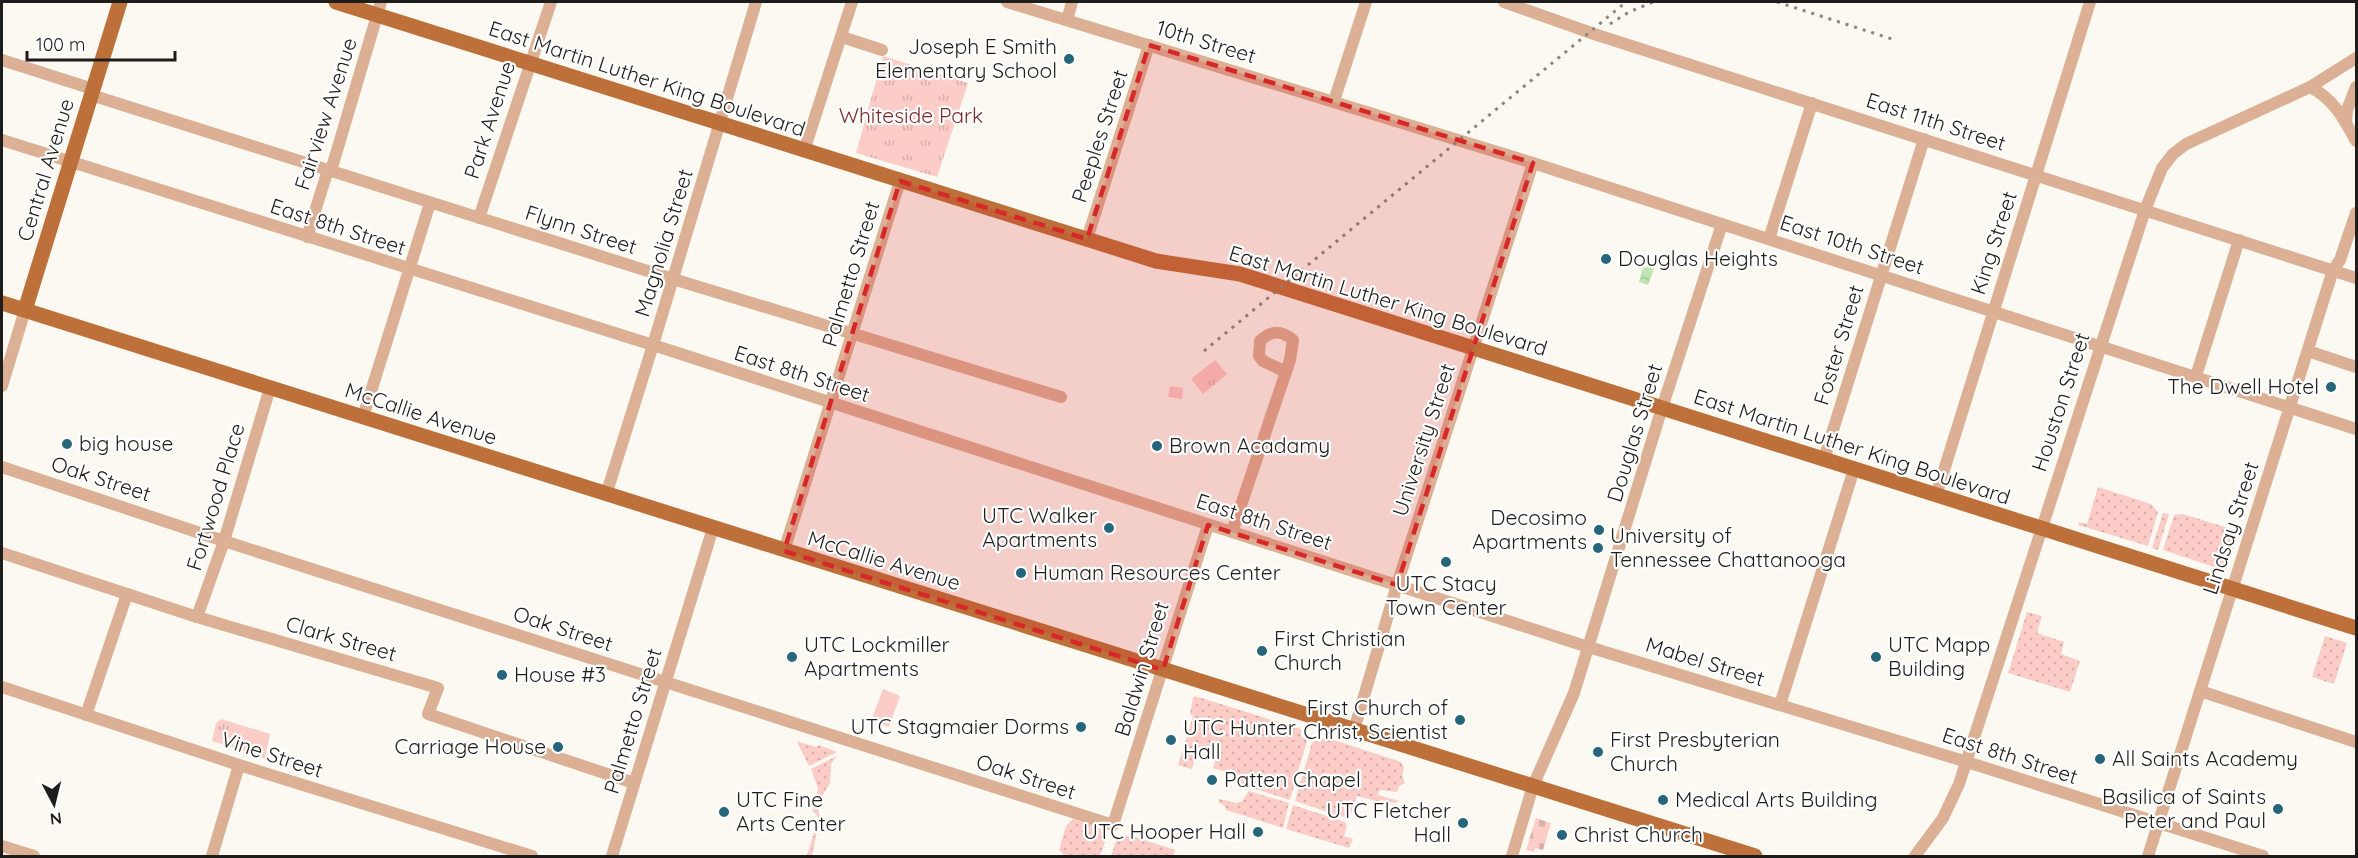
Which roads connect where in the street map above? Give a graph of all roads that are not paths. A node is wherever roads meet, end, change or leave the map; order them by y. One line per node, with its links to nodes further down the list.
1 (120, 2): 21 (main road, Central Avenue)
2 (336, 2): 11 (main road, East Martin Luther King Boulevard)
3 (551, 2): 18 (street, Park Avenue)
4 (756, 2): 25 (street, Magnolia Street)
5 (852, 2): 13 (street)
6 (1007, 2): 12 (street)
7 (1072, 2): 12 (street)
8 (1366, 2): 22 (street)
9 (1504, 2): 23 (street, East 11th Street)
10 (2090, 2): 33 (street, King Street)
11 (379, 8): 18 (main road, East Martin Luther King Boulevard); 32 (street, Fairview Avenue)
12 (1067, 20): 14 (street, 10th Street)
13 (842, 37): 15 (street); 29 (street)
14 (1149, 45): 22 (street, 10th Street); 41 (street, Peeples Street)
15 (882, 50)
16 (2356, 58): 19 (street, Houston Street)
17 (2, 60): 21 (street, Flynn Street)
18 (529, 62): 25 (main road, East Martin Luther King Boulevard); 38 (street, Park Avenue)
19 (2310, 87): 24 (street); 36 (street, Houston Street)
20 (2356, 87): 24 (street)
21 (92, 92): 30 (main road, Central Avenue); 32 (street, Flynn Street)
22 (1334, 101): 31 (street, East 10th Street)
23 (1812, 103): 26 (street, East 11th Street); 42 (street)
24 (2346, 123): 28 (street)
25 (720, 125): 29 (main road, East Martin Luther King Boulevard); 48 (street, Magnolia Street)
26 (1924, 139): 33 (street, East 11th Street); 46 (street, Foster Street)
27 (2, 140): 30 (street, East 8th Street)
28 (2356, 141)
29 (804, 151): 34 (main road, East Martin Luther King Boulevard)
30 (71, 161): 40 (street, East 8th Street); 50 (main road, Central Avenue)
31 (1533, 163): 39 (street, East 10th Street); 55 (street, University Street)
32 (330, 170): 35 (street, Flynn Street); 40 (street, Fairview Avenue)
33 (2036, 175): 36 (street, East 11th Street); 51 (street, King Street)
34 (900, 181): 41 (main road, East Martin Luther King Boulevard); 52 (street, Palmetto Street)
35 (430, 203): 38 (street, Flynn Street); 44 (street)
36 (2145, 210): 43 (street, East 11th Street); 54 (street, Houston Street)
37 (2356, 213): 45 (street, Lindsay Street)
38 (479, 218): 48 (street, Flynn Street)
39 (1722, 224): 42 (street, East 10th Street); 65 (street, Douglas Street)
40 (307, 237): 44 (street, East 8th Street)
41 (1087, 239): 55 (main road, East Martin Luther King Boulevard)
42 (1769, 239): 46 (street, East 10th Street)
43 (2240, 240): 45 (street, East 11th Street); 59 (street)
44 (410, 270): 53 (street, East 8th Street); 66 (street)
45 (2333, 270): 47 (street, East 11th Street); 56 (street, Lindsay Street)
46 (1881, 275): 51 (street, East 10th Street); 68 (street, Foster Street)
47 (2356, 278)
48 (673, 279): 52 (street, Flynn Street); 53 (street, Magnolia Street)
49 (2, 303): 50 (main road, McCallie Avenue)
50 (25, 310): 60 (street, Central Avenue); 61 (main road, McCallie Avenue)
51 (1993, 311): 54 (street, East 10th Street); 72 (street, King Street)
52 (853, 335): 62 (street, Flynn Street); 63 (street, Palmetto Street)
53 (653, 345): 63 (street, East 8th Street); 71 (street, Magnolia Street)
54 (2100, 346): 59 (street, East 10th Street); 75 (street, Houston Street)
55 (1474, 348): 65 (main road, East Martin Luther King Boulevard); 80 (street, University Street)
56 (2308, 351): 57 (street); 64 (street, Lindsay Street)
57 (2356, 367)
58 (1286, 372): 76 (street)
59 (2196, 376): 64 (street, East 10th Street)
60 (2, 386)
61 (270, 388): 66 (main road, McCallie Avenue); 77 (street, Fortwood Place)
62 (1061, 397)
63 (831, 404): 73 (street, East 8th Street); 78 (street, Palmetto Street)
64 (2290, 407): 67 (street, East 10th Street); 81 (street, Lindsay Street)
65 (1662, 408): 68 (main road, East Martin Luther King Boulevard); 85 (street, Douglas Street)
66 (363, 417): 71 (main road, McCallie Avenue)
67 (2356, 429)
68 (1824, 459): 70 (main road, East Martin Luther King Boulevard)
69 (2, 467): 77 (street, Oak Street)
70 (1854, 469): 72 (main road, East Martin Luther King Boulevard); 90 (street, Mabel Street)
71 (606, 495): 74 (main road, McCallie Avenue)
72 (1936, 496): 75 (main road, East Martin Luther King Boulevard)
73 (1208, 525): 76 (street, East 8th Street); 86 (street, Baldwin Street)
74 (713, 528): 78 (main road, McCallie Avenue); 87 (street, Palmetto Street)
75 (2041, 530): 81 (main road, East Martin Luther King Boulevard); 94 (street, Houston Street)
76 (1232, 532): 80 (street, East 8th Street)
77 (224, 541): 83 (street, Fortwood Place); 87 (street, Oak Street)
78 (784, 551): 86 (main road, McCallie Avenue)
79 (2, 553): 82 (street, Clark Street)
80 (1396, 585): 85 (street, East 8th Street); 92 (street, University Street)
81 (2232, 588): 84 (main road, East Martin Luther King Boulevard); 89 (street, Lindsay Street)
82 (127, 594): 83 (street, Clark Street); 91 (street)
83 (197, 617): 96 (street, Clark Street)
84 (2356, 628)
85 (1589, 647): 90 (street, Mabel Street); 97 (street, Douglas Street)
86 (1163, 670): 92 (main road, McCallie Avenue); 99 (street, Baldwin Street)
87 (665, 682): 96 (street, Palmetto Street); 99 (street, Oak Street)
88 (2, 687): 91 (street, Vine Street)
89 (2200, 691): 93 (street); 98 (street, Lindsay Street)
90 (1779, 705): 94 (street, East 8th Street)
91 (86, 715): 95 (street, Vine Street)
92 (1354, 730): 97 (main road, McCallie Avenue)
93 (2356, 742)
94 (1967, 762): 98 (street, East 8th Street); 107 (street, Houston Street)
95 (239, 765): 102 (street); 103 (street, Vine Street)
96 (634, 783): 104 (street, Palmetto Street)
97 (1533, 786): 105 (street, Douglas Street); 106 (main road, McCallie Avenue)
98 (2157, 824): 108 (street, Lindsay Street); 109 (street, East 8th Street)
99 (1113, 825)
100 (2, 846): 101 (street)
101 (34, 856)
102 (212, 856)
103 (531, 856)
104 (612, 856)
105 (1512, 856)
106 (1755, 856)
107 (1915, 856)
108 (2148, 856)
109 (2263, 856)

